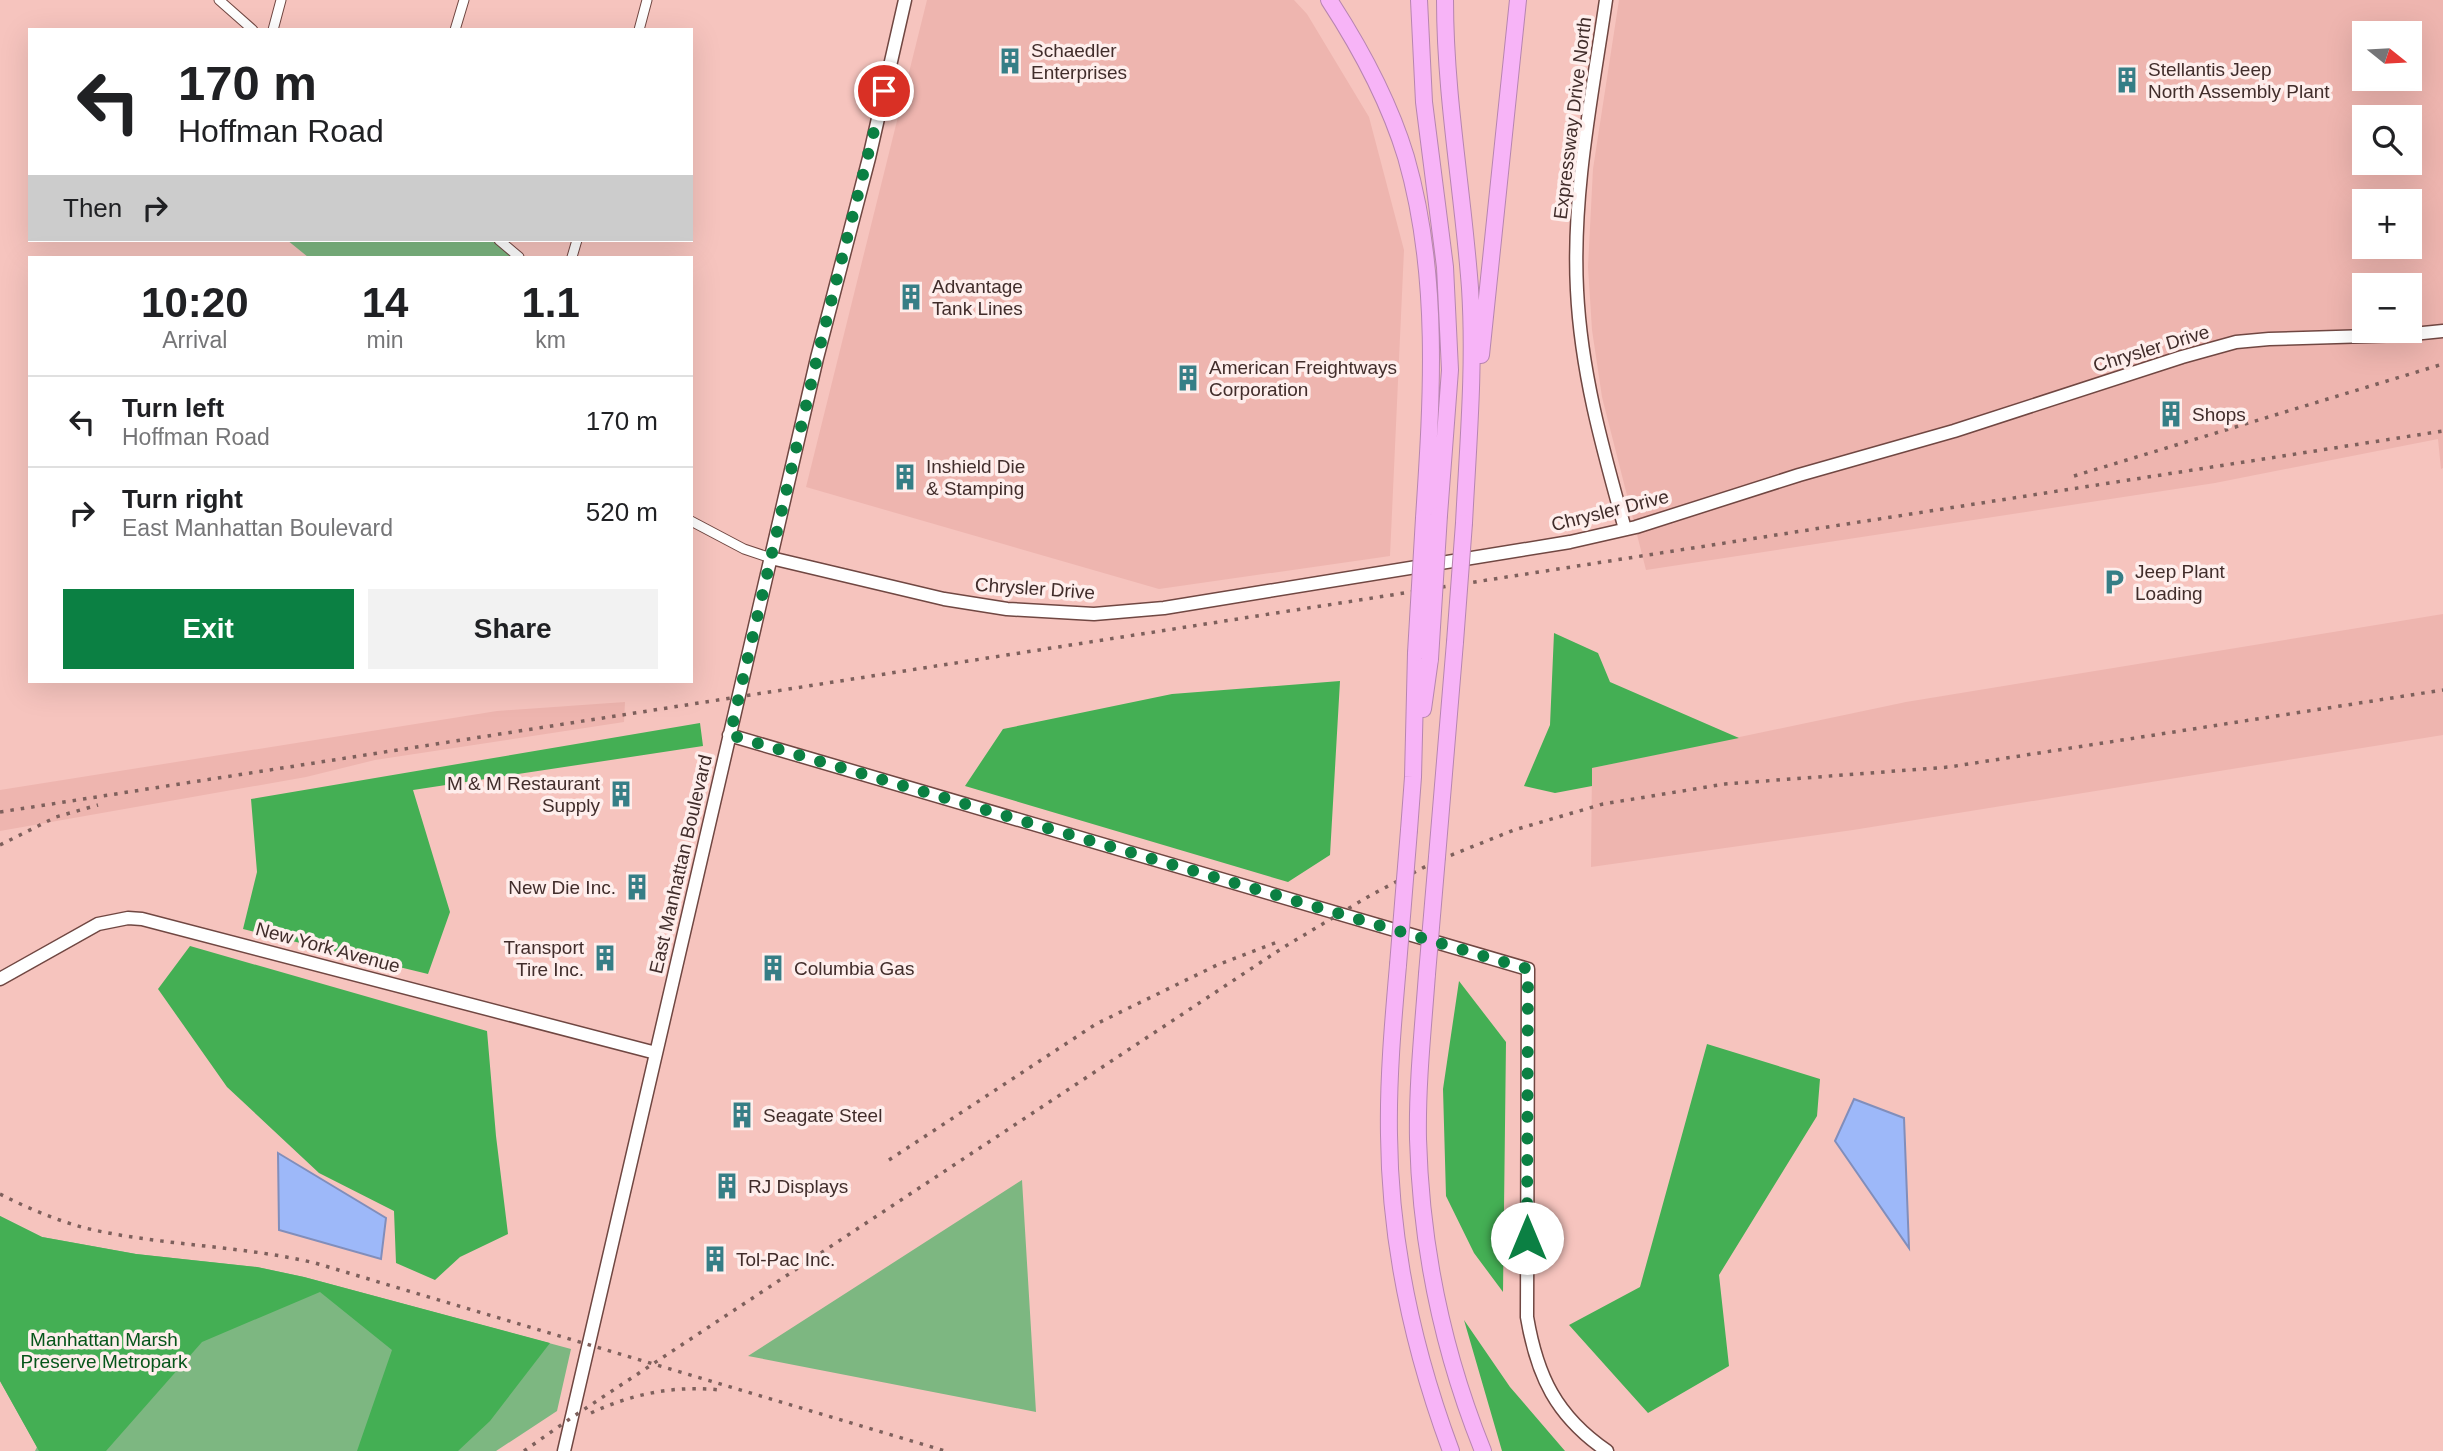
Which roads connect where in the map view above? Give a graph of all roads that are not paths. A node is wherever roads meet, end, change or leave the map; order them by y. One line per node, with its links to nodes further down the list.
1 (219, 0): 13 (street)
2 (281, 0): 14 (street)
3 (464, 0): 15 (street)
4 (647, 0): 16 (street)
5 (905, 0): 26 (street, East Manhattan Boulevard)
6 (1317, 0): 18 (highway)
7 (1329, 0): 18 (highway)
8 (1419, 0): 23 (highway)
9 (1445, 0): 22 (highway)
10 (1518, 0): 17 (highway)
11 (1529, 0): 17 (highway)
12 (1606, 0): 25 (street, Expressway Drive North)
13 (252, 28)
14 (274, 28)
15 (456, 28)
16 (640, 28)
17 (1512, 54): 22 (highway)
18 (1414, 187): 23 (highway)
19 (501, 242): 20 (street)
20 (518, 256)
21 (2443, 331): 25 (street, Chrysler Drive)
22 (1472, 405): 32 (highway, bridge)
23 (1432, 516): 31 (highway, bridge)
24 (693, 522): 26 (street)
25 (1625, 529): 26 (street, Chrysler Drive)
26 (771, 558): 27 (street, East Manhattan Boulevard)
27 (730, 735): 29 (street, East Manhattan Boulevard); 33 (street)
28 (0, 979): 29 (street, New York Avenue)
29 (656, 1053): 30 (street, East Manhattan Boulevard)
30 (564, 1451)
31 (1451, 1451)
32 (1483, 1451)
33 (1607, 1451)

